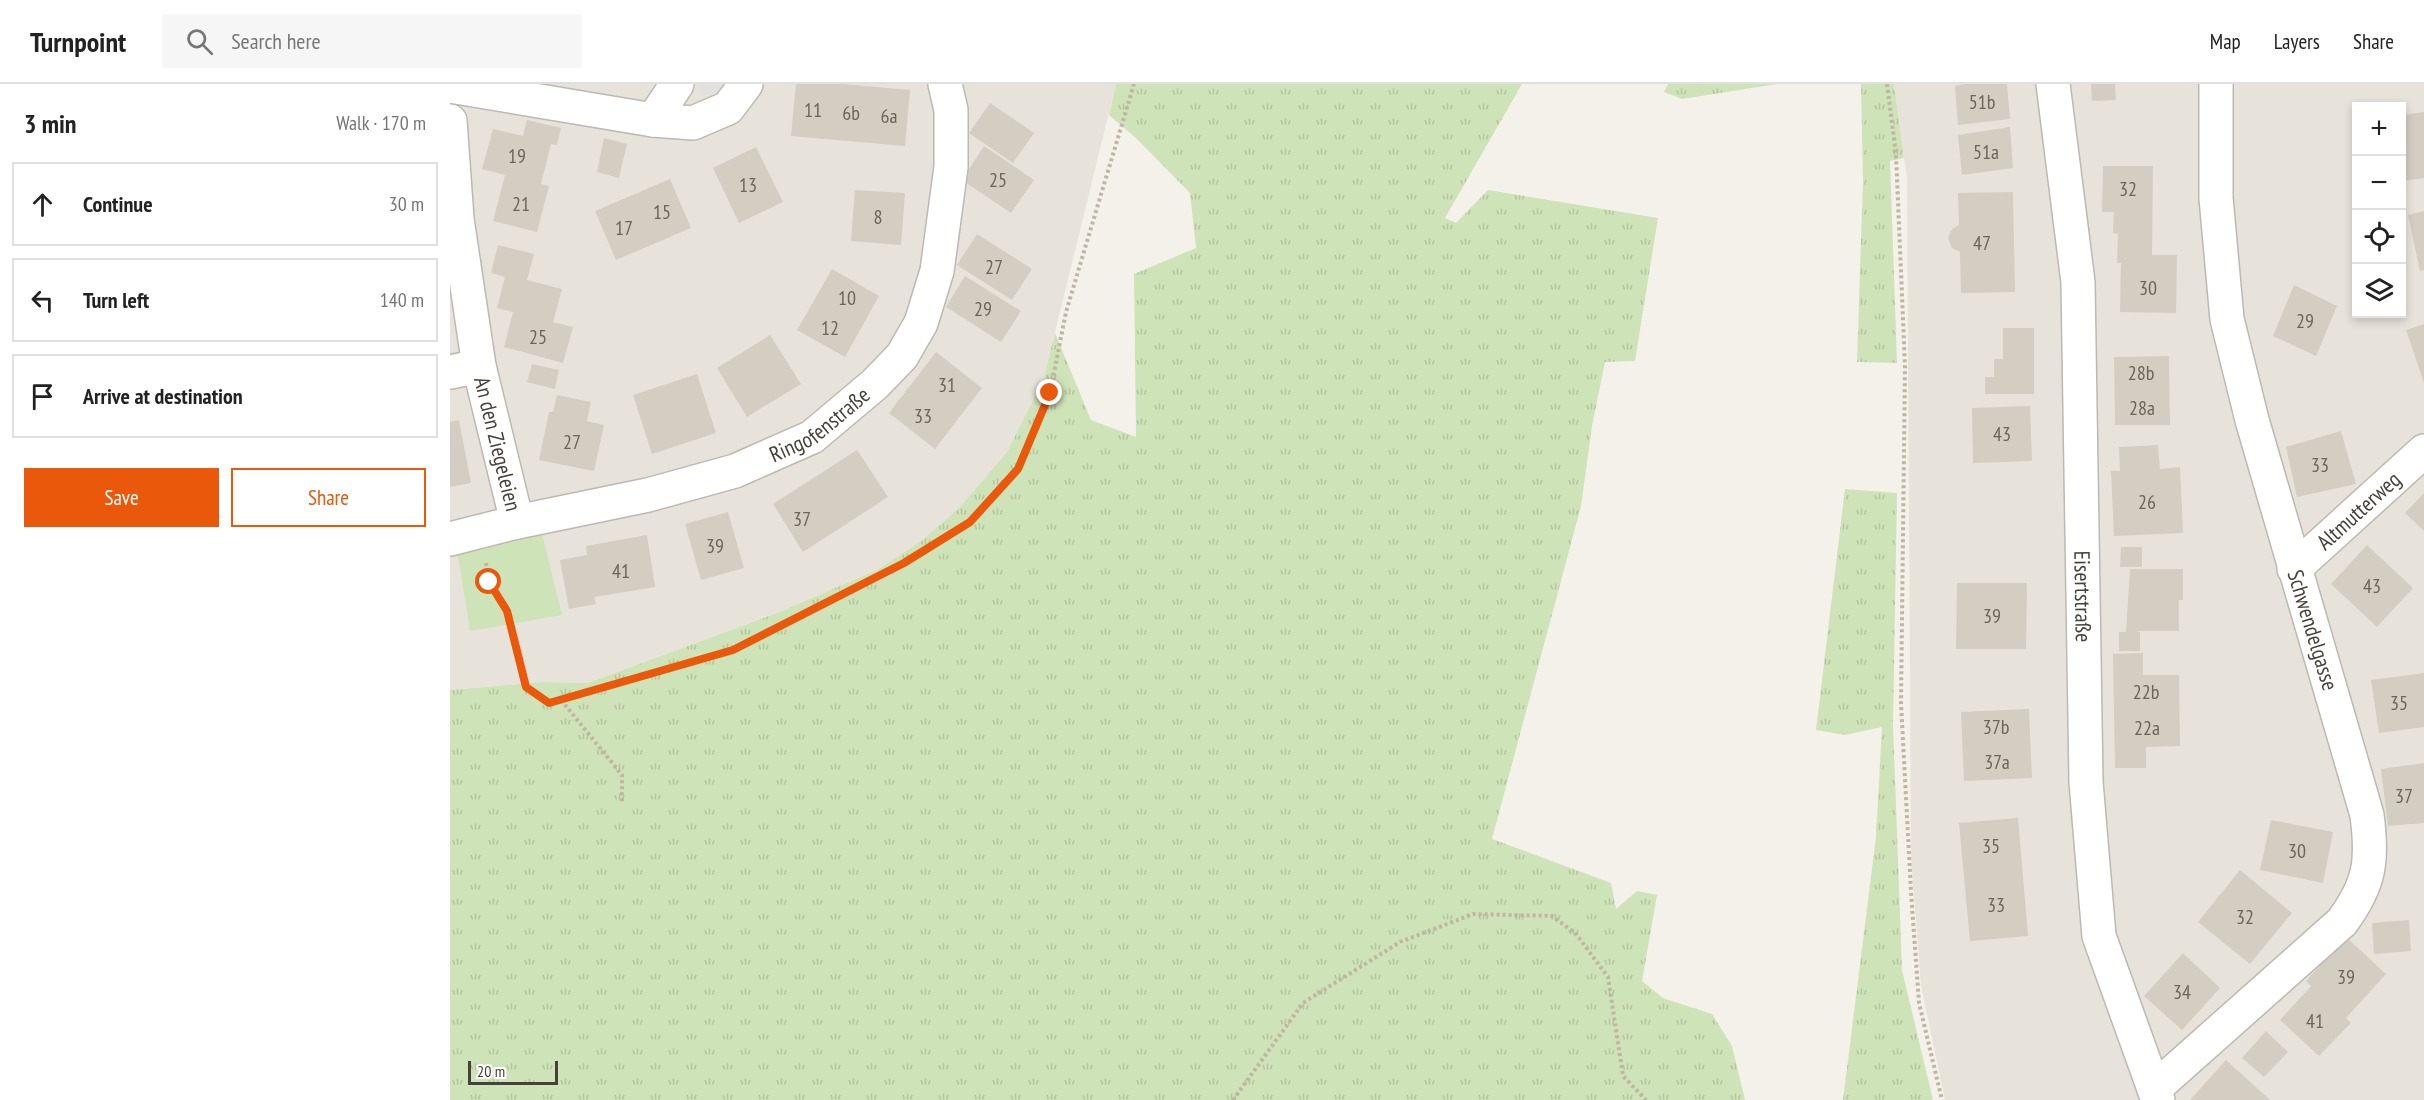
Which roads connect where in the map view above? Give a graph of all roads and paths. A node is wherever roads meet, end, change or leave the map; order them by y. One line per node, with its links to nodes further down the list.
1 (677, 84): 9 (street)
2 (746, 84): 9 (street)
3 (945, 84): 13 (street, Ringofenstraße)
4 (1134, 84): 17 (path)
5 (1887, 84): 22 (path)
6 (2053, 84): 19 (street, Eisertstraße)
7 (2216, 84): 16 (street, Schwendelgasse)
8 (450, 86): 9 (street)
9 (653, 120)
10 (450, 121): 11 (street, An den Ziegeleien)
11 (464, 369): 13 (street, An den Ziegeleien)
12 (2424, 451): 16 (street, Altmutterweg)
13 (517, 522): 14 (street, Ringofenstraße)
14 (450, 539)
15 (484, 555): 17 (path)
16 (2294, 569): 19 (street, Schwendelgasse)
17 (561, 700): 18 (path)
18 (622, 803)
19 (2156, 1095)
20 (1233, 1100): 21 (path)
21 (1646, 1100)
22 (1941, 1100)

